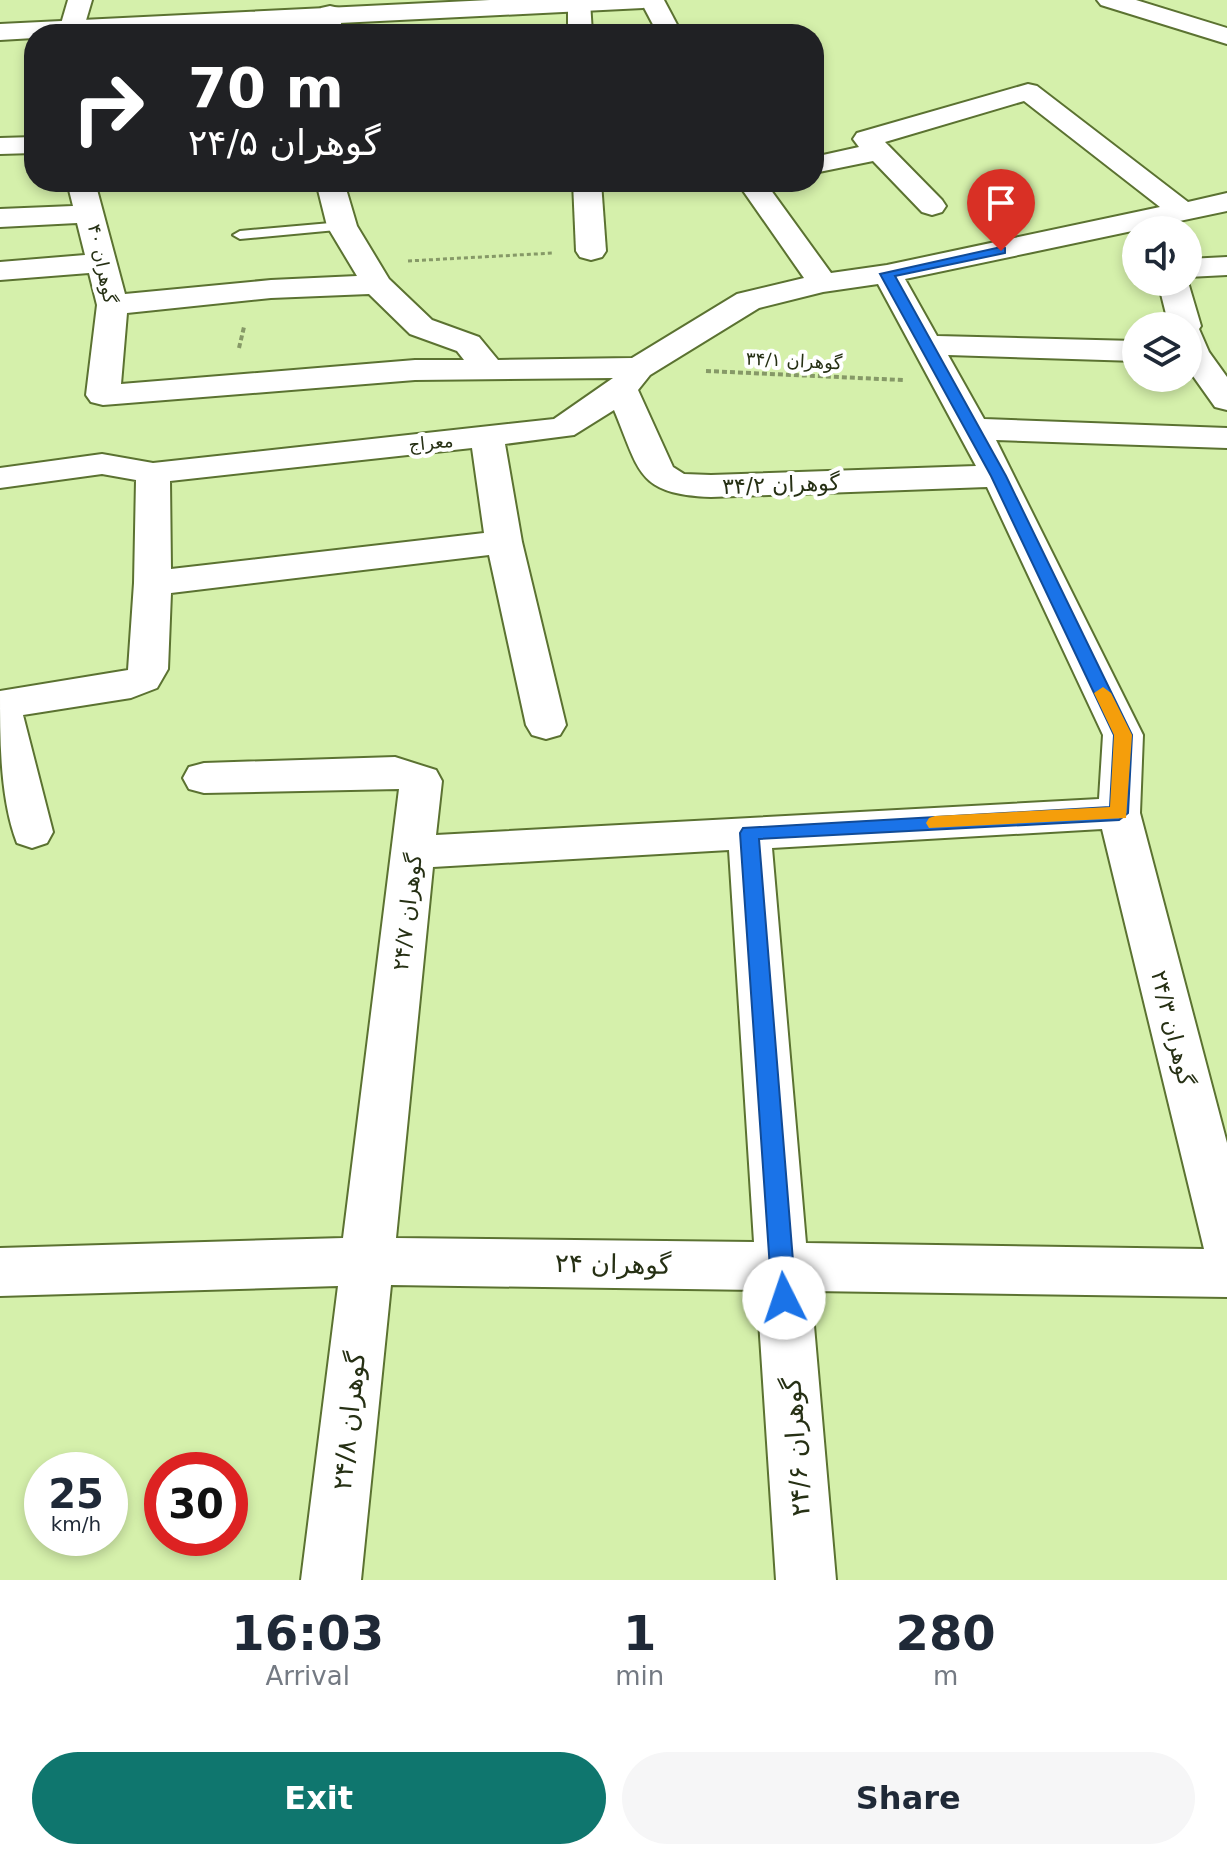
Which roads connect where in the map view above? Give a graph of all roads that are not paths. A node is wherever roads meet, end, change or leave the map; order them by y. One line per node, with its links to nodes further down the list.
1 (80, 0): 6 (street)
2 (643, 0): 5 (street)
3 (652, 0): 9 (street)
4 (1110, 0): 12 (street)
5 (579, 2): 7 (street); 8 (street)
6 (73, 24)
7 (329, 24)
8 (580, 24)
9 (665, 24)
10 (24, 31): 11 (street)
11 (0, 32)
12 (1227, 36)
13 (24, 145): 14 (street)
14 (0, 146)
15 (879, 151): 16 (street); 22 (street); 23 (street)
16 (824, 163)
17 (84, 192): 24 (street, گوهران ۴۰)
18 (333, 192): 27 (street)
19 (588, 192): 30 (street)
20 (758, 192): 37 (street)
21 (1227, 202): 23 (street, معراج)
22 (932, 206)
23 (1184, 212): 25 (street, معراج)
24 (91, 214): 26 (street); 31 (street, گوهران ۴۰)
25 (1173, 216)
26 (0, 218)
27 (342, 226): 29 (lane); 35 (street)
28 (1122, 230): 36 (street, معراج)
29 (240, 235)
30 (591, 251)
31 (103, 263): 34 (street); 38 (street, گوهران ۴۰)
32 (1227, 266): 33 (street)
33 (1202, 267)
34 (0, 271)
35 (369, 274): 38 (street); 42 (street)
36 (887, 274): 37 (street, معراج); 39 (street, گوهران ۲۴/۳)
37 (823, 283): 43 (street, معراج)
38 (112, 305): 42 (street, گوهران ۴۰)
39 (928, 345): 40 (street); 45 (street, گوهران ۲۴/۳)
40 (1122, 351)
41 (1202, 363): 44 (street)
42 (489, 369): 43 (street)
43 (630, 378): 46 (street, معراج); 49 (street, گوهران ۳۴/۲)
44 (1227, 400)
45 (973, 429): 47 (street); 49 (street, گوهران ۲۴/۳)
46 (487, 436): 48 (street, معراج); 51 (street)
47 (1227, 438)
48 (153, 473): 50 (street, معراج); 52 (street)
49 (999, 476): 55 (street, گوهران ۲۴/۳)
50 (0, 478)
51 (504, 542): 52 (street); 53 (street)
52 (153, 583): 56 (street)
53 (546, 725)
54 (204, 778): 58 (street, گوهران ۲۴/۷)
55 (1119, 813): 57 (street); 59 (street, گوهران ۲۴/۳)
56 (32, 832)
57 (749, 833): 58 (street); 61 (street, گوهران ۲۴/۶)
58 (414, 852): 60 (street, گوهران ۲۴/۷)
59 (1227, 1242)
60 (367, 1261): 61 (street, گوهران ۲۴); 62 (street, گوهران ۲۴); 64 (street, گوهران ۲۴/۸)
61 (782, 1266): 63 (street, گوهران ۲۴); 65 (street, گوهران ۲۴/۶)
62 (0, 1272)
63 (1227, 1273)
64 (331, 1580)
65 (806, 1580)

